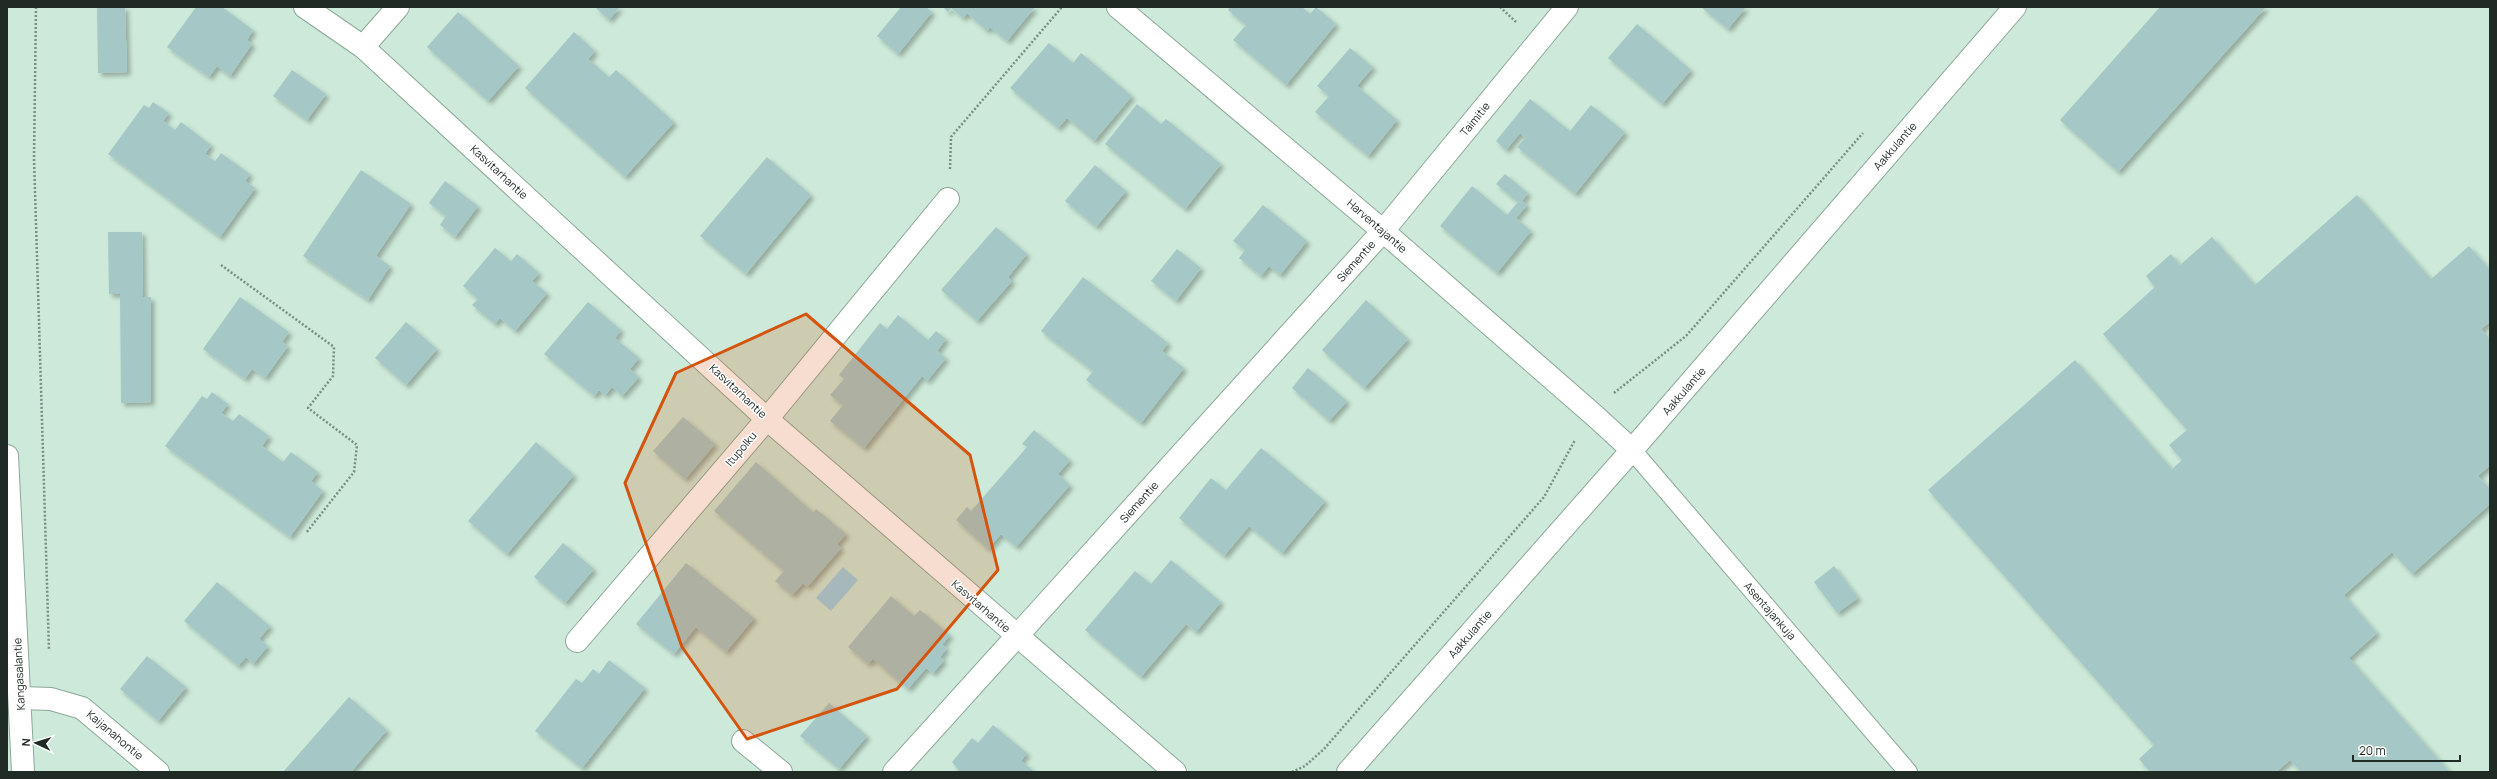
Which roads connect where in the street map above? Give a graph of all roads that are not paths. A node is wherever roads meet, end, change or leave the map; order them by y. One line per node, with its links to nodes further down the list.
1 (305, 7): 6 (street, Kasvitarhantie)
2 (398, 7): 6 (street)
3 (1118, 7): 8 (street, Harventajantie)
4 (1567, 7): 8 (street, Taimitie)
5 (2015, 7): 10 (street, Aakkulantie)
6 (363, 47): 9 (street, Kasvitarhantie)
7 (948, 199): 9 (street, Itupolku)
8 (1383, 231): 10 (street, Harventajantie); 12 (street, Siementie)
9 (767, 419): 12 (street, Kasvitarhantie); 13 (street, Itupolku)
10 (1632, 450): 21 (street, Aakkulantie); 22 (lane, Asentajankuja)
11 (7, 456): 14 (street, Kangasalantie)
12 (1017, 638): 19 (street, Siementie); 20 (street, Kasvitarhantie)
13 (577, 640)
14 (21, 698): 16 (street, Kangasalantie); 17 (street, Kaijanahontie)
15 (743, 741): 18 (street)
16 (24, 772)
17 (158, 772)
18 (781, 772)
19 (894, 772)
20 (1175, 772)
21 (1348, 772)
22 (1908, 772)

